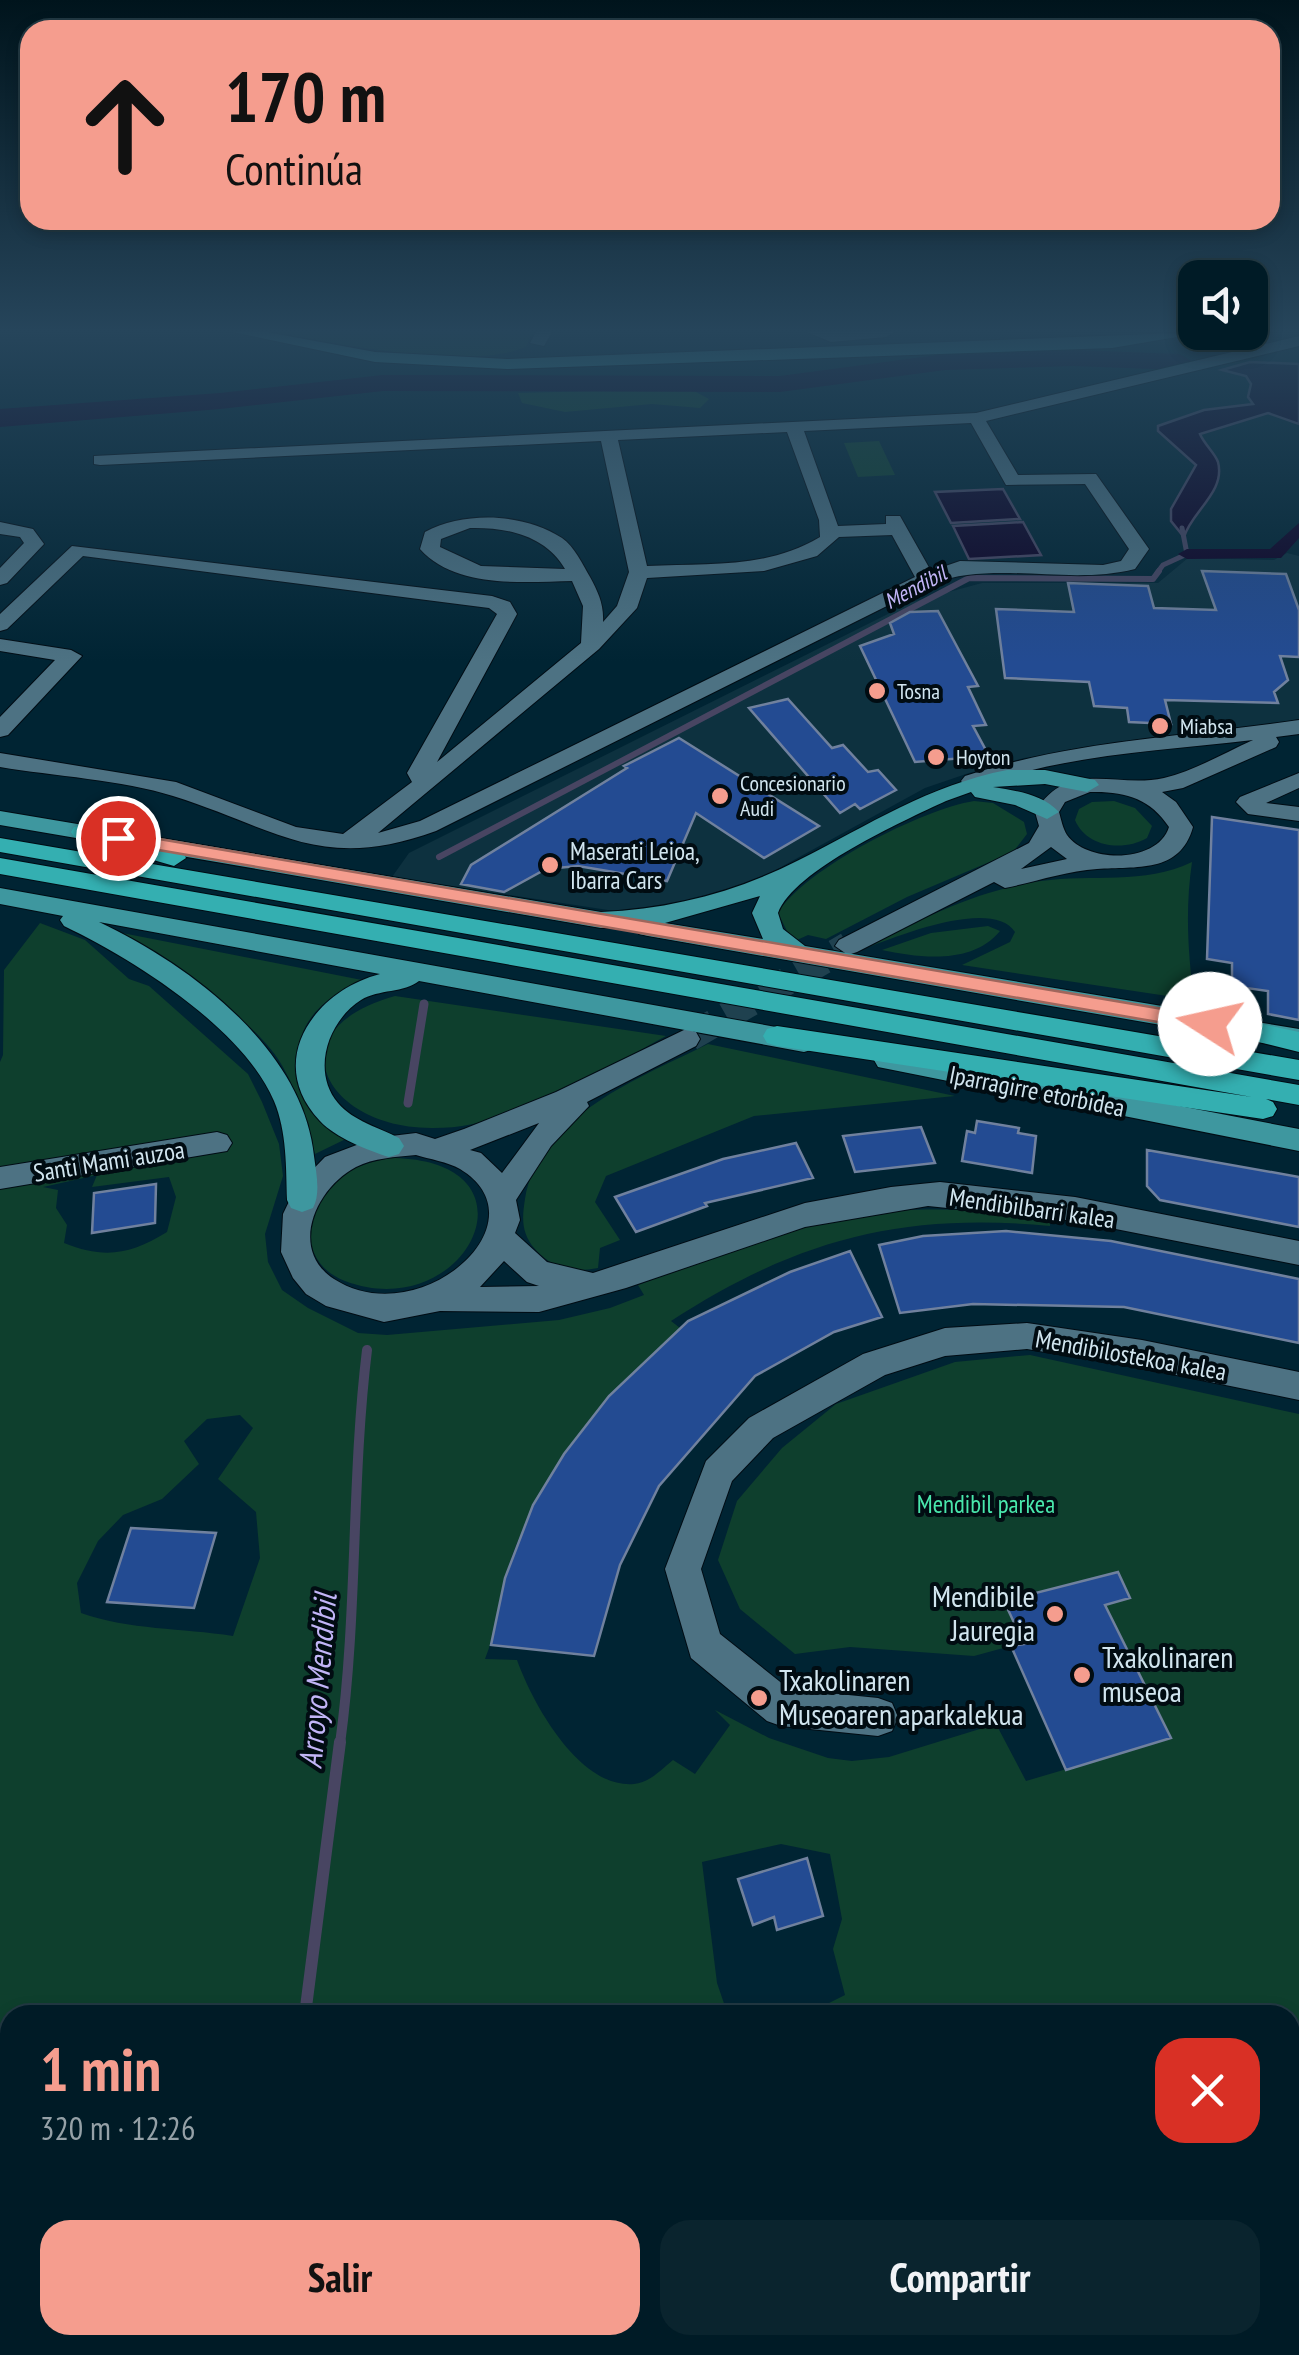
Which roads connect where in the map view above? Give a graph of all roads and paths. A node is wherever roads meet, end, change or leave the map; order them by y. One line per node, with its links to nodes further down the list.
1 (483, 442): 5 (street)
2 (609, 442): 8 (street)
3 (799, 442): 7 (street)
4 (990, 442): 11 (street)
5 (100, 460)
6 (0, 528): 10 (street)
7 (829, 532): 8 (street); 11 (street)
8 (639, 572): 14 (street)
9 (577, 575): 9 (street); 14 (street)
10 (0, 579)
11 (926, 579): 32 (street)
12 (0, 625): 23 (street)
13 (0, 645): 15 (street)
14 (592, 645): 23 (street)
15 (0, 730)
16 (1299, 731): 17 (street); 19 (street); 25 (street)
17 (1112, 748): 22 (street); 24 (street)
18 (1299, 748): 19 (street)
19 (1251, 758): 30 (street)
20 (0, 760): 32 (street)
21 (1299, 780): 27 (street)
22 (973, 782): 24 (main road); 26 (main road)
23 (424, 784): 32 (street)
24 (1080, 785): 25 (street); 29 (street)
25 (1137, 790): 30 (street)
26 (935, 795): 29 (main road); 36 (main road)
27 (1299, 814)
28 (0, 818): 31 (main road)
29 (1048, 820): 34 (street); 38 (street)
30 (1180, 822): 34 (street)
31 (83, 832): 39 (main road); 41 (highway)
32 (347, 842)
33 (0, 844): 41 (highway)
34 (1100, 860): 38 (street)
35 (0, 866): 50 (highway)
36 (804, 867): 39 (main road); 42 (main road)
37 (12, 898): 43 (main road, Iparragirre etorbidea); 58 (main road)
38 (908, 913): 40 (street)
39 (601, 920): 42 (main road)
40 (848, 946)
41 (618, 950): 48 (highway)
42 (797, 953): 44 (main road)
43 (427, 974): 45 (main road, Iparragirre etorbidea); 54 (main road)
44 (1248, 1030): 47 (highway)
45 (777, 1036): 51 (highway); 52 (main road, Iparragirre etorbidea)
46 (686, 1039): 49 (street)
47 (1299, 1040)
48 (1299, 1070)
49 (592, 1090): 55 (street); 57 (street)
50 (1299, 1095)
51 (1299, 1115)
52 (1299, 1140)
53 (217, 1142): 56 (street, Santi Mami auzoa)
54 (389, 1146): 55 (street); 58 (street)
55 (442, 1148): 57 (street)
56 (0, 1178)
57 (502, 1196): 59 (street)
58 (302, 1200): 62 (street)
59 (502, 1240): 61 (street); 62 (street)
60 (1299, 1253): 61 (street, Mendibilbarri kalea)
61 (594, 1284): 62 (street, Mendibilbarri kalea)
62 (440, 1298)
63 (1299, 1386): 64 (street, Mendibilostekoa kalea)
64 (878, 1716)

